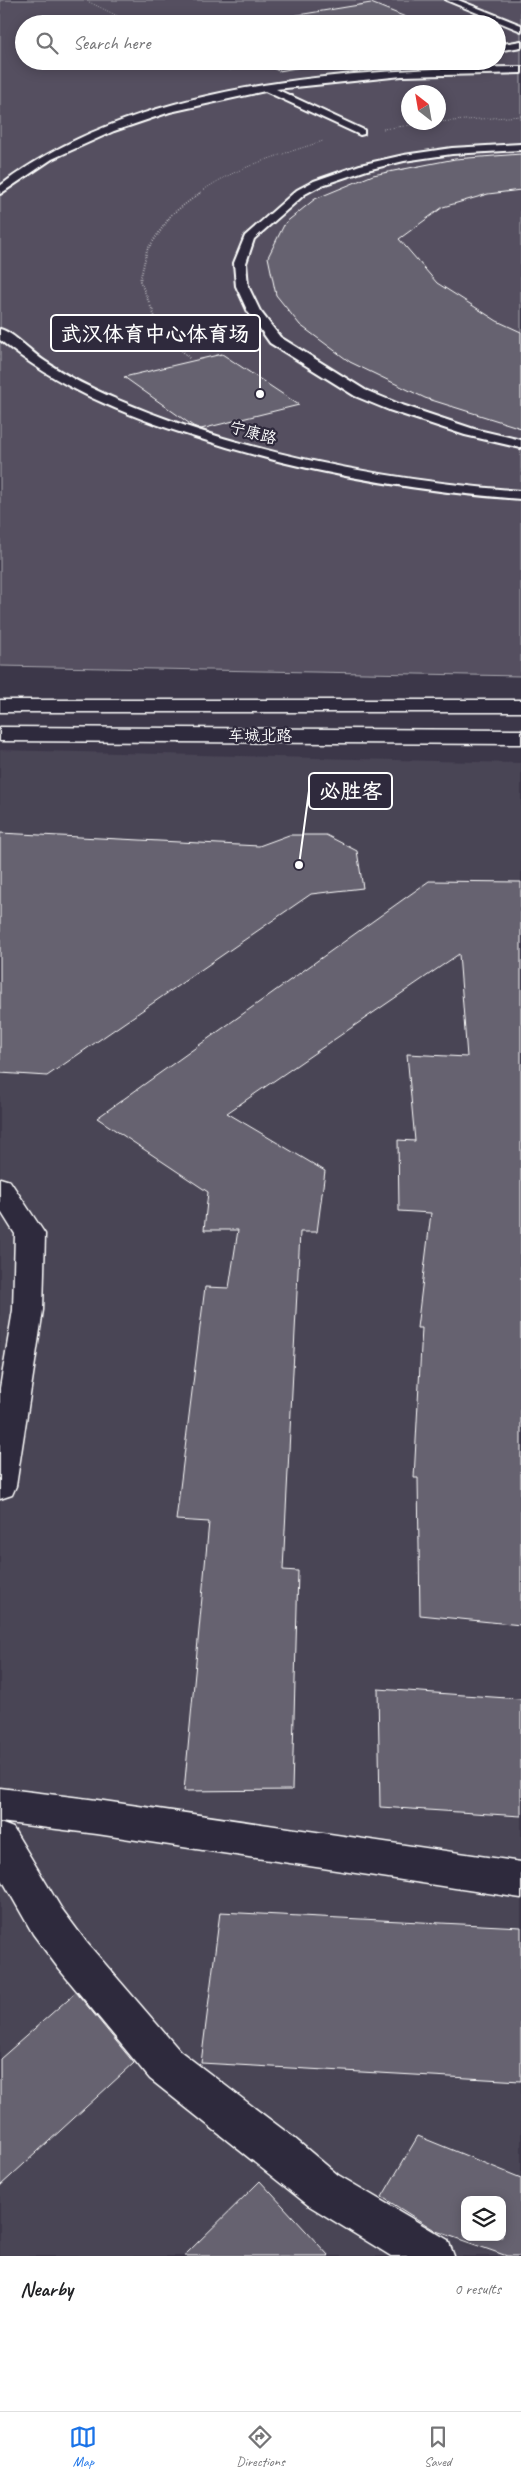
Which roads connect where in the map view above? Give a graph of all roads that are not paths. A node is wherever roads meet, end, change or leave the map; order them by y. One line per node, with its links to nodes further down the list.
1 (450, 0): 2 (lane)
2 (488, 15)
3 (506, 22): 4 (lane)
4 (521, 28)
5 (521, 44): 6 (lane)
6 (506, 46)
7 (371, 70): 9 (lane)
8 (521, 70): 9 (lane)
9 (290, 84): 10 (lane)
10 (266, 88): 11 (lane); 13 (lane)
11 (360, 132)
12 (521, 147): 15 (lane)
13 (0, 191)
14 (0, 333): 16 (lane, 宁康路)
15 (521, 444)
16 (521, 495)
17 (0, 706): 18 (main road, 车城北路)
18 (521, 706)
19 (0, 734): 20 (main road, 车城北路)
20 (521, 737)
21 (0, 1188): 22 (main road)
22 (0, 1486)
23 (0, 1805): 25 (main road)
24 (0, 1840): 26 (main road)
25 (521, 1880)
26 (432, 2256)

